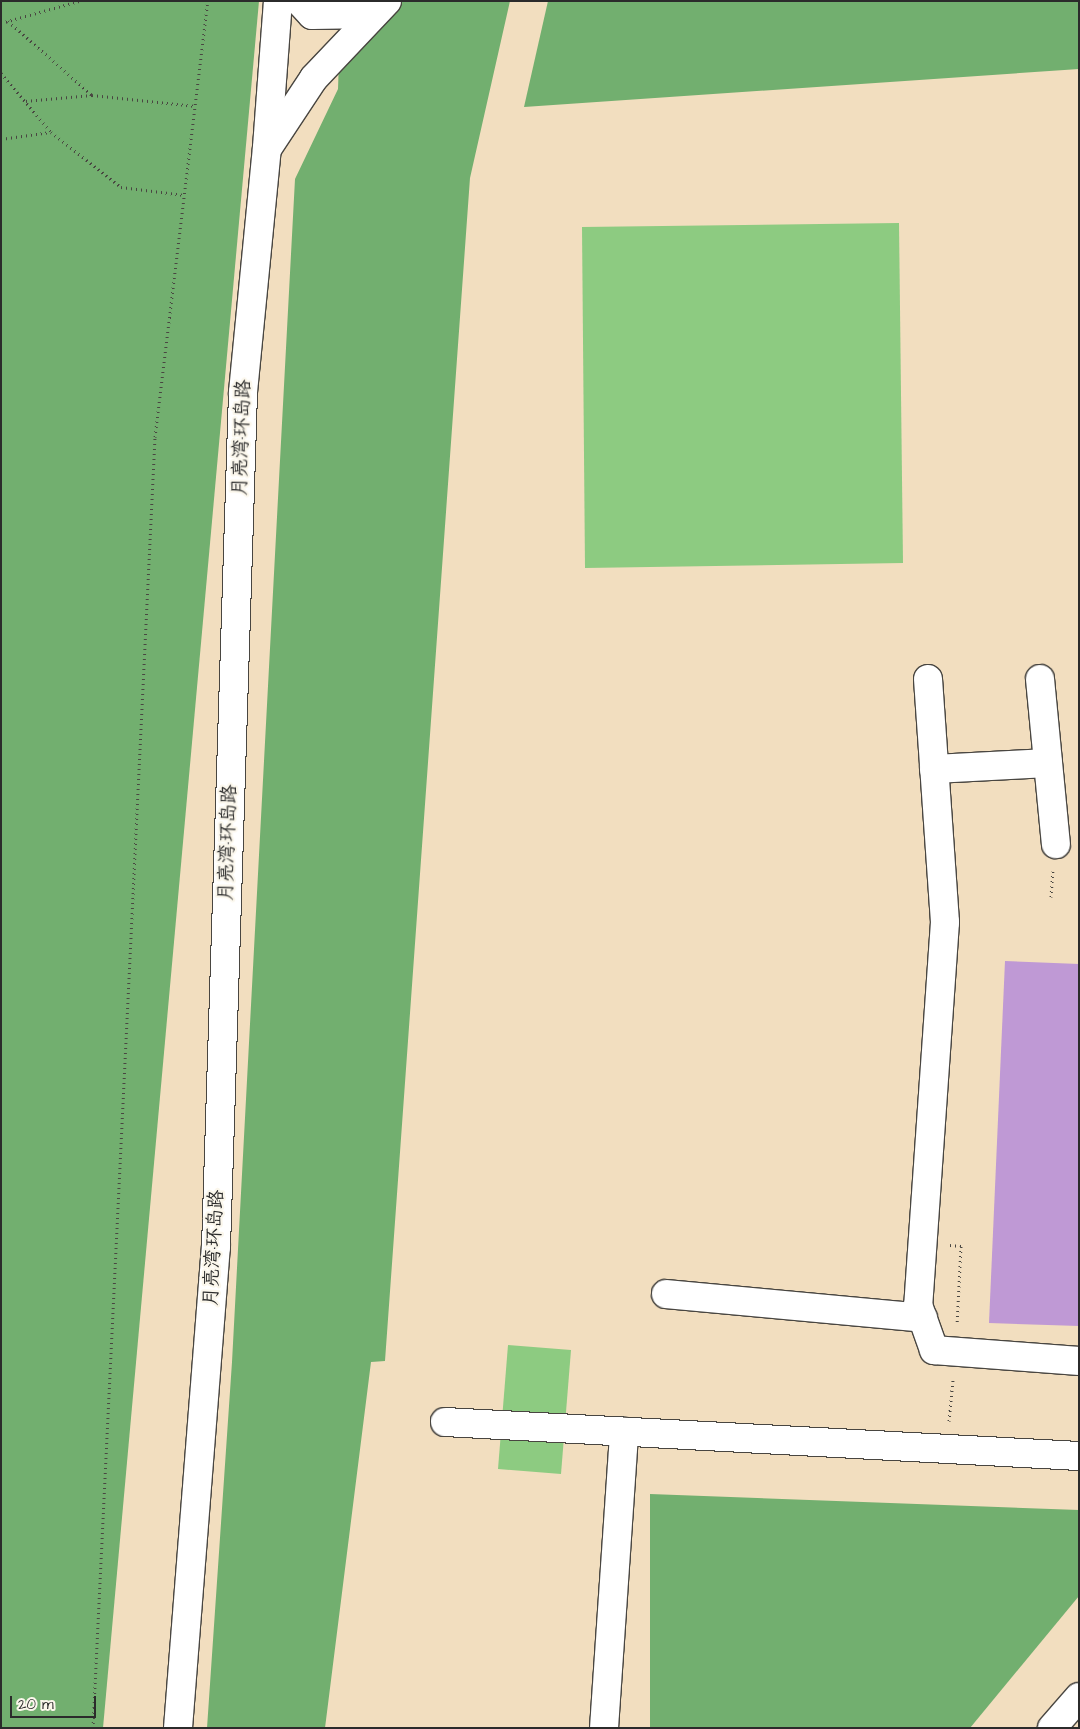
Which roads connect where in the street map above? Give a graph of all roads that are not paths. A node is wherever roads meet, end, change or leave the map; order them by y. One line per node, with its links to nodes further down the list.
1 (278, 1): 4 (street)
2 (299, 1): 3 (street)
3 (379, 8): 4 (street, 月亮湾·环岛路)
4 (267, 149): 17 (street, 月亮湾·环岛路)
5 (928, 679): 8 (street)
6 (1040, 679): 7 (street)
7 (1048, 763): 8 (street); 9 (street)
8 (934, 769): 11 (street)
9 (1056, 844)
10 (666, 1294): 11 (street)
11 (923, 1318): 12 (street)
12 (1079, 1361)
13 (445, 1422): 14 (street)
14 (624, 1432): 15 (street); 18 (street)
15 (1079, 1456)
16 (1079, 1697): 19 (street)
17 (178, 1728)
18 (604, 1728)
19 (1052, 1728)

